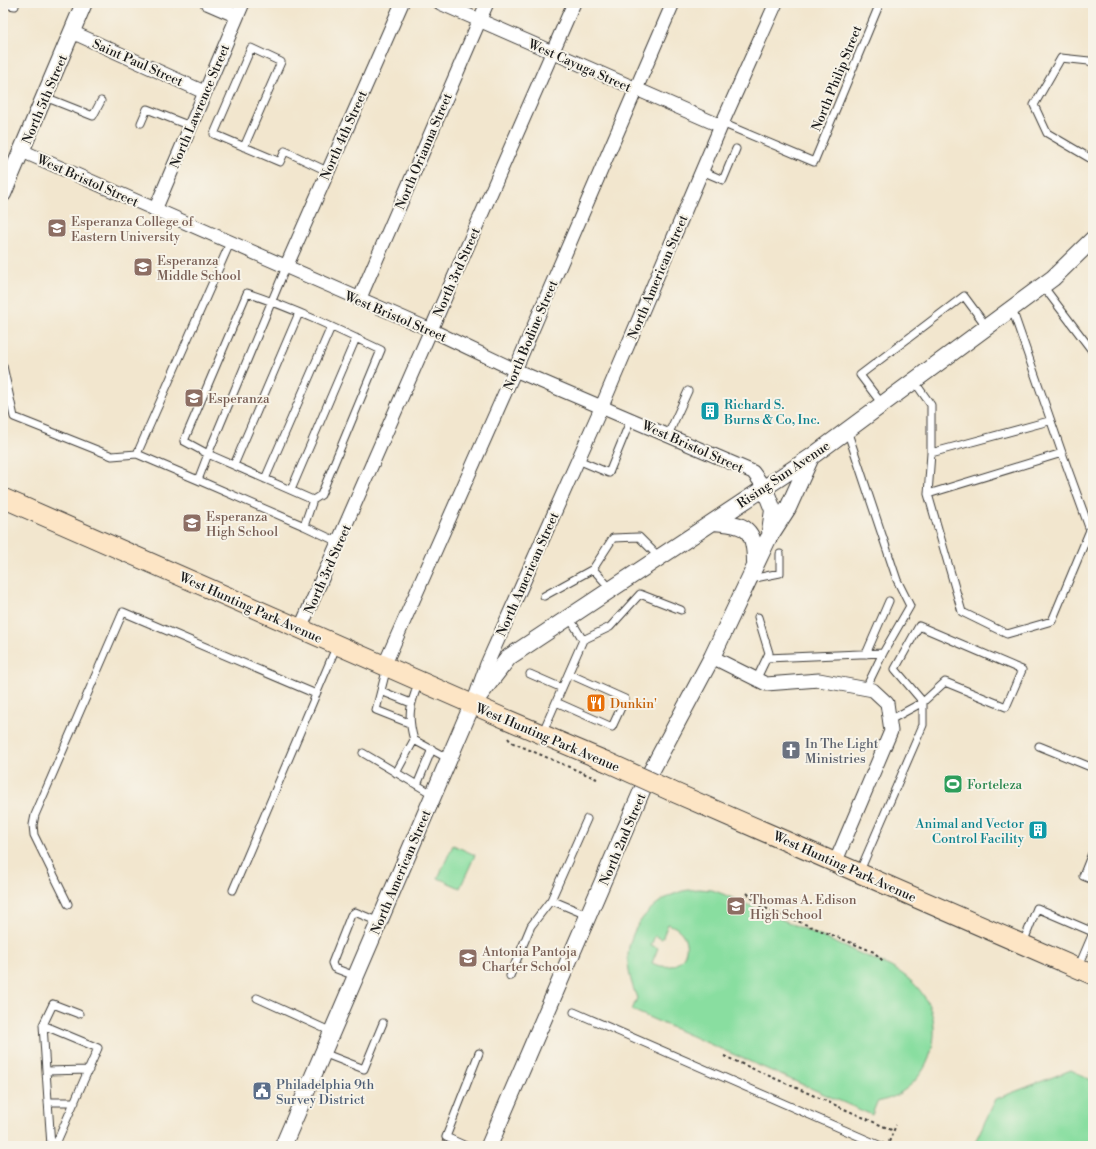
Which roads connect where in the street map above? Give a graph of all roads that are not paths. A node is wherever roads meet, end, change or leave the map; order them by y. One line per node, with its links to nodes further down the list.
1 (84, 3): 15 (street, North 5th Street)
2 (207, 3): 13 (street)
3 (243, 3): 13 (street, North Lawrence Street)
4 (402, 3): 29 (street, North 4th Street)
5 (440, 3): 14 (street, West Cayuga Street)
6 (487, 3): 14 (street, North Orianna Street)
7 (574, 3): 16 (street, North 3rd Street)
8 (673, 3): 18 (street, North Bodine Street)
9 (776, 3): 23 (street, North American Street)
10 (880, 3): 23 (lane, North Philip Street)
11 (3, 4): 12 (lane)
12 (15, 6)
13 (237, 16): 19 (street, North Lawrence Street)
14 (480, 20): 16 (street, West Cayuga Street); 37 (street, North Orianna Street)
15 (72, 32): 19 (street, Saint Paul Street); 20 (street, North 5th Street)
16 (552, 52): 18 (street, West Cayuga Street); 43 (street, North 3rd Street)
17 (1093, 63): 28 (lane)
18 (636, 89): 23 (street, West Cayuga Street); 47 (street, North Bodine Street)
19 (204, 92): 24 (street, North Lawrence Street)
20 (45, 97): 21 (lane); 27 (street, North 5th Street)
21 (100, 101)
22 (141, 123): 24 (lane)
23 (722, 125): 30 (street, North American Street)
24 (190, 126): 32 (street, North Lawrence Street)
25 (244, 147): 25 (lane); 29 (lane)
26 (736, 150): 30 (lane)
27 (22, 151): 31 (street, North 5th Street); 32 (street, West Bristol Street)
28 (1093, 160)
29 (327, 171): 35 (street, North 4th Street)
30 (702, 171): 51 (street, North American Street)
31 (3, 194)
32 (155, 210): 34 (street, West Bristol Street)
33 (1093, 239): 36 (street, Rising Sun Avenue)
34 (230, 243): 35 (street, West Bristol Street); 58 (lane)
35 (286, 267): 37 (street, West Bristol Street); 38 (lane)
36 (1043, 286): 39 (street, Rising Sun Avenue); 45 (lane)
37 (359, 300): 43 (street, West Bristol Street)
38 (272, 301): 40 (lane); 59 (lane); 59 (lane)
39 (1012, 308): 42 (street, Rising Sun Avenue); 53 (lane)
40 (299, 313): 41 (lane); 62 (lane)
41 (331, 327): 44 (lane); 63 (lane)
42 (987, 327): 48 (street, Rising Sun Avenue); 50 (lane)
43 (431, 330): 47 (street, West Bristol Street); 73 (street, North 3rd Street)
44 (356, 338): 66 (lane); 69 (lane)
45 (1093, 352)
46 (3, 366): 58 (lane)
47 (515, 370): 51 (street, West Bristol Street); 91 (street, North Bodine Street)
48 (914, 381): 50 (street, Rising Sun Avenue); 56 (lane)
49 (688, 391): 55 (lane)
50 (882, 404): 54 (street, Rising Sun Avenue)
51 (602, 406): 52 (street, West Bristol Street); 61 (street, North American Street)
52 (631, 418): 55 (street, West Bristol Street); 61 (lane)
53 (1049, 421): 56 (lane); 57 (lane)
54 (847, 430): 60 (street, Rising Sun Avenue); 87 (lane)
55 (668, 435): 65 (street, West Bristol Street)
56 (931, 452): 67 (lane)
57 (1062, 453): 67 (lane); 67 (lane)
58 (137, 454): 64 (lane)
59 (208, 454): 62 (lane); 64 (lane)
60 (811, 457): 65 (street, Rising Sun Avenue); 72 (street, North 2nd Street)
61 (578, 460): 103 (street, North American Street)
62 (234, 465): 63 (lane)
63 (265, 479): 66 (lane)
64 (198, 480): 71 (lane)
65 (764, 487): 70 (street, Rising Sun Avenue); 72 (street, North 2nd Street)
66 (291, 490): 69 (lane)
67 (928, 494)
68 (3, 498): 84 (main road, West Hunting Park Avenue)
69 (313, 500): 71 (lane)
70 (714, 522): 75 (street, Rising Sun Avenue); 77 (street)
71 (304, 526): 73 (lane)
72 (768, 539): 77 (street, North 2nd Street)
73 (338, 542): 84 (street, North 3rd Street)
74 (780, 554): 77 (lane)
75 (660, 558): 76 (lane); 78 (street, Rising Sun Avenue)
76 (593, 569): 78 (lane); 79 (lane)
77 (752, 572): 89 (street, North 2nd Street)
78 (612, 589): 82 (street, Rising Sun Avenue)
79 (544, 596)
80 (889, 601): 88 (lane)
81 (681, 610): 85 (lane)
82 (569, 617): 85 (lane); 103 (street, Rising Sun Avenue)
83 (758, 617): 90 (lane)
84 (300, 629): 86 (main road, West Hunting Park Avenue)
85 (584, 640): 93 (lane)
86 (337, 645): 91 (main road, West Hunting Park Avenue); 99 (lane)
87 (883, 653): 88 (lane); 97 (lane)
88 (866, 654): 90 (lane)
89 (712, 657): 94 (street); 124 (street, North 2nd Street)
90 (767, 658): 94 (lane)
91 (386, 666): 95 (main road, West Hunting Park Avenue); 98 (lane)
92 (530, 674): 96 (lane)
93 (569, 674): 96 (lane); 100 (lane)
94 (756, 678): 97 (street)
95 (419, 681): 102 (lane); 103 (main road, West Hunting Park Avenue)
96 (562, 688): 100 (lane)
97 (866, 688): 104 (street)
98 (381, 691): 102 (lane); 105 (lane)
99 (316, 694): 121 (lane); 123 (lane)
100 (556, 702): 106 (lane)
101 (922, 702): 101 (lane); 104 (lane); 119 (lane)
102 (411, 703): 105 (lane)
103 (472, 704): 106 (main road, West Hunting Park Avenue); 111 (street, North American Street)
104 (890, 720): 118 (street)
105 (409, 723): 107 (lane)
106 (542, 734): 118 (main road, West Hunting Park Avenue, bridge)
107 (414, 740): 109 (lane); 113 (lane)
108 (1039, 746): 112 (lane)
109 (432, 749): 111 (lane); 114 (lane)
110 (363, 754): 113 (lane)
111 (449, 759): 115 (street, North American Street)
112 (1093, 768)
113 (396, 773): 114 (lane)
114 (417, 785): 115 (lane)
115 (434, 795): 125 (street, North American Street)
116 (587, 819): 122 (lane)
117 (1093, 851): 120 (lane)
118 (835, 863): 119 (main road, West Hunting Park Avenue)
119 (858, 873): 127 (main road, West Hunting Park Avenue)
120 (1093, 880)
121 (233, 890)
122 (551, 900): 124 (lane); 130 (lane)
123 (68, 904)
124 (589, 916): 147 (street, North 2nd Street)
125 (379, 922): 129 (street, North American Street); 129 (lane)
126 (1093, 933): 127 (lane); 128 (lane)
127 (1022, 944): 128 (main road, West Hunting Park Avenue)
128 (1086, 971)
129 (356, 976): 136 (street, North American Street)
130 (510, 976)
131 (257, 998): 136 (lane)
132 (574, 1012): 148 (lane)
133 (79, 1014): 135 (lane)
134 (383, 1023): 137 (lane)
135 (43, 1025): 139 (lane); 140 (lane)
136 (332, 1032): 137 (street, North American Street)
137 (323, 1053): 145 (street, North American Street)
138 (480, 1053): 146 (lane)
139 (88, 1070): 140 (lane); 142 (lane)
140 (46, 1072): 141 (lane)
141 (48, 1102): 142 (lane); 143 (lane)
142 (75, 1102): 144 (lane)
143 (51, 1146)
144 (55, 1146)
145 (283, 1146)
146 (466, 1146)
147 (489, 1146)
148 (881, 1146)

